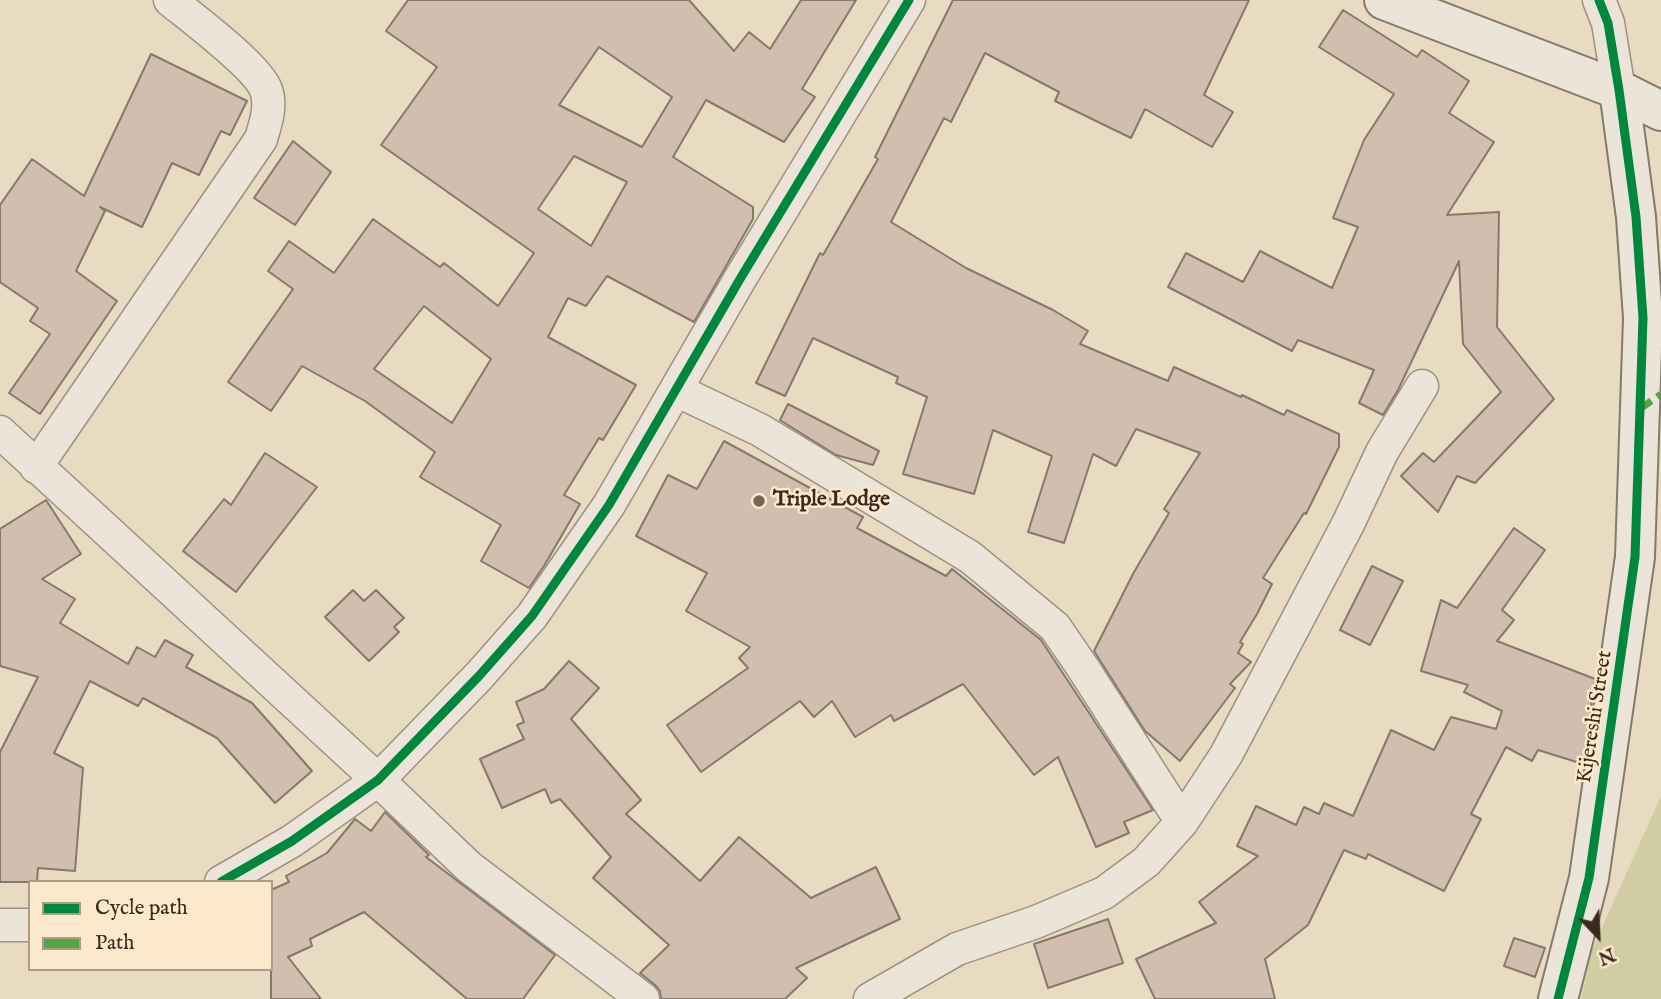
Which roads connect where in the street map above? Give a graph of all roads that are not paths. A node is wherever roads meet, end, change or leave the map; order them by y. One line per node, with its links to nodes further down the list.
1 (170, 0): 10 (street)
2 (909, 0): 8 (street)
3 (1384, 0): 5 (street)
4 (1599, 0): 5 (street)
5 (1619, 90): 6 (street); 18 (street, Kijereshi Street)
6 (1661, 111)
7 (1422, 386): 12 (street)
8 (676, 390): 11 (street); 12 (street)
9 (0, 432): 10 (street)
10 (36, 467): 11 (street)
11 (378, 780): 13 (street); 16 (street)
12 (1182, 822): 17 (street)
13 (224, 880)
14 (0, 925): 15 (street)
15 (28, 925)
16 (643, 999)
17 (870, 999)
18 (1558, 999)

